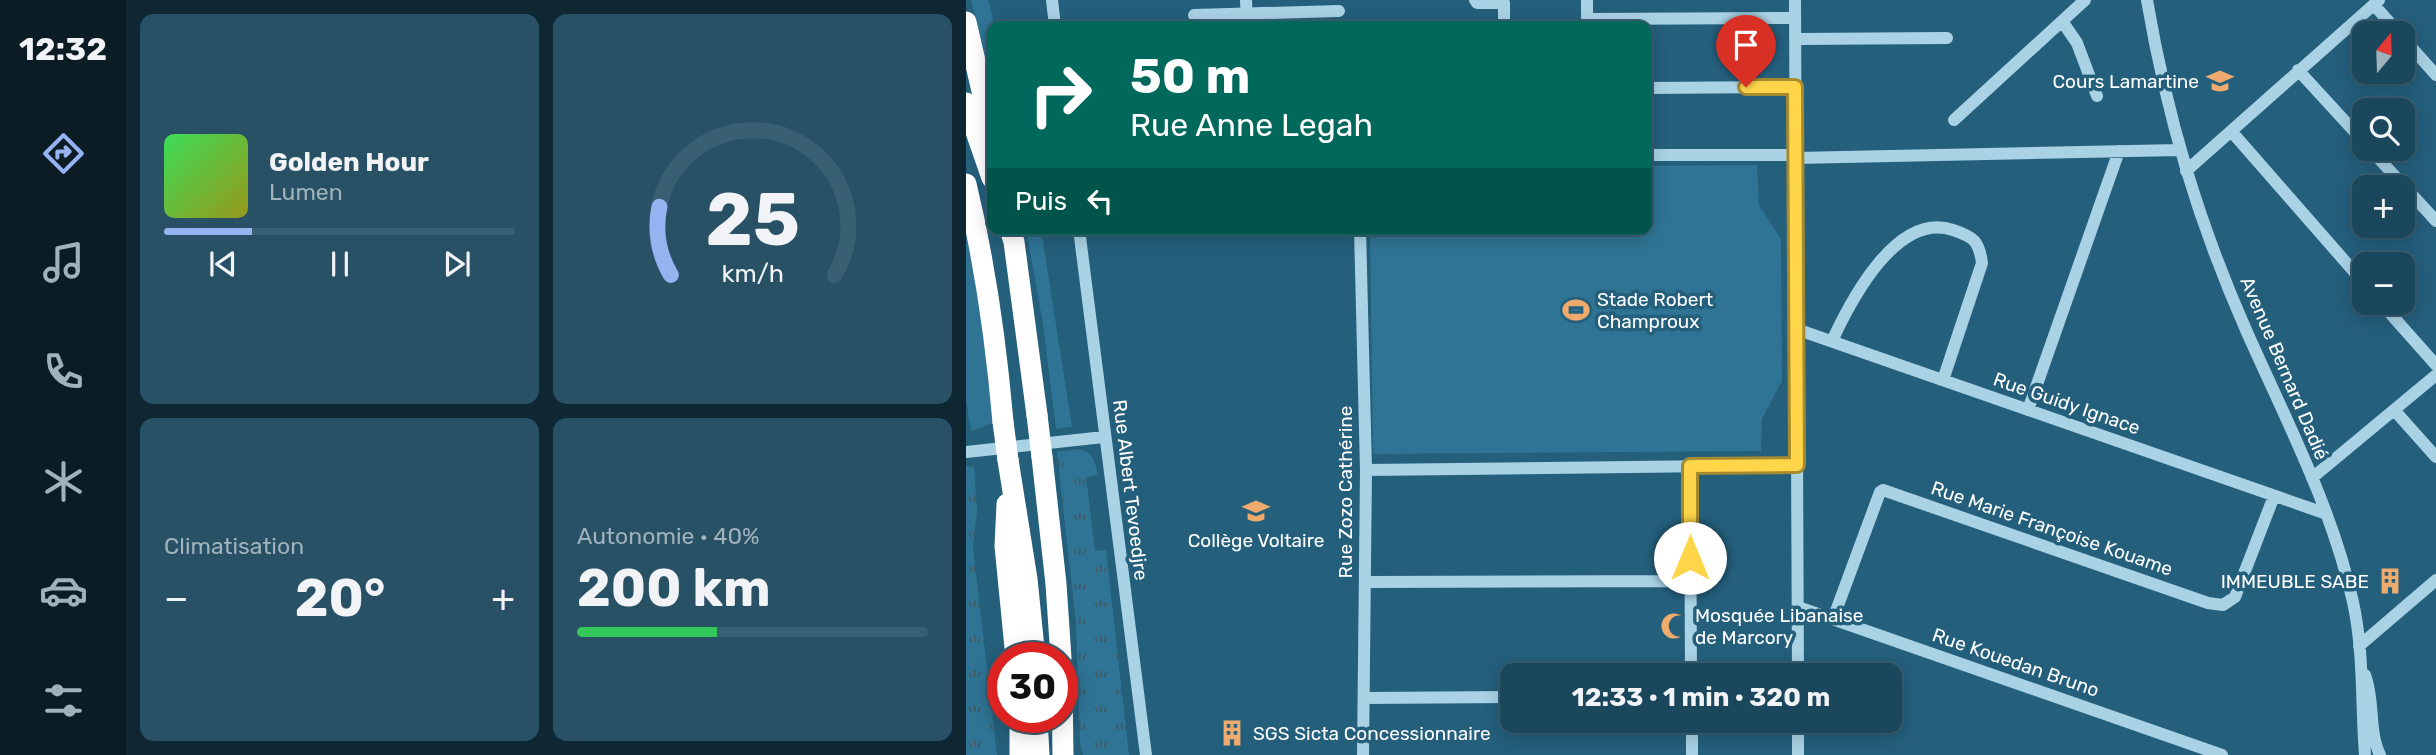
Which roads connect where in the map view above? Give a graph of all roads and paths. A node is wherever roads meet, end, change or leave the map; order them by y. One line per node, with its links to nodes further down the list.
1 (1052, 0): 12 (street)
2 (1475, 0): 13 (street)
3 (1587, 0): 14 (street)
4 (1795, 0): 11 (street)
5 (2147, 0): 32 (street, Avenue Bernard Dadié)
6 (2082, 1): 16 (street)
7 (2376, 3): 17 (street); 22 (street)
8 (1246, 6): 9 (street); 10 (street)
9 (1339, 10)
10 (1194, 15)
11 (1795, 18): 15 (street); 20 (street)
12 (1054, 21)
13 (1504, 21)
14 (1587, 21)
15 (1652, 21)
16 (2062, 21): 26 (street); 29 (street)
17 (2390, 21)
18 (966, 22): 28 (highway)
19 (1947, 38): 20 (street)
20 (1795, 39): 24 (street)
21 (2415, 51): 23 (street)
22 (2298, 70): 30 (street); 31 (street)
23 (2436, 75)
24 (1795, 87): 25 (street); 35 (street)
25 (1652, 88)
26 (2096, 96)
27 (966, 103): 37 (highway)
28 (987, 112)
29 (1954, 120)
30 (2352, 129)
31 (2231, 131): 38 (street); 44 (street)
32 (2179, 149): 33 (street); 38 (street, Avenue Bernard Dadié)
33 (2119, 151): 35 (street); 51 (street)
34 (1652, 155): 35 (street)
35 (1796, 156): 46 (street)
36 (2381, 161): 40 (street)
37 (987, 164)
38 (2186, 171): 60 (street, Avenue Bernard Dadié)
39 (966, 184): 56 (highway, bridge)
40 (2436, 221)
41 (1012, 235): 70 (highway, bridge)
42 (1080, 235): 53 (street, Rue Albert Tevoedjre)
43 (1360, 235): 59 (street, Rue Zozo Cathérine)
44 (2352, 270)
45 (2392, 315): 48 (street)
46 (1796, 329): 47 (street, Rue Guidy Ignace); 57 (street)
47 (1832, 341): 50 (street, Rue Guidy Ignace); 50 (street)
48 (2436, 365)
49 (2436, 375): 52 (street)
50 (1943, 380): 51 (street, Rue Guidy Ignace)
51 (2028, 410): 61 (street, Rue Guidy Ignace)
52 (2395, 411): 55 (street); 60 (street)
53 (1104, 437): 54 (street); 85 (street, Rue Albert Tevoedjre)
54 (966, 452)
55 (2436, 457)
56 (1008, 460): 68 (highway); 69 (highway)
57 (1797, 465): 58 (street); 66 (street)
58 (1690, 466): 59 (street); 65 (street)
59 (1366, 470): 64 (street, Rue Zozo Cathérine)
60 (2312, 478): 62 (street, Avenue Bernard Dadié)
61 (2274, 496): 62 (street, Rue Guidy Ignace); 67 (street, Rue Marie Françoise Kouame)
62 (2324, 513): 71 (street, Avenue Bernard Dadié)
63 (2436, 580): 71 (street)
64 (1366, 582): 65 (street); 76 (street, Rue Zozo Cathérine)
65 (1690, 582): 72 (street)
66 (1798, 607): 67 (street, Rue Kouedan Bruno); 73 (street)
67 (1833, 619): 89 (street, Rue Kouedan Bruno)
68 (1014, 642)
69 (1033, 642)
70 (1060, 642)
71 (2359, 646): 74 (street, Avenue Bernard Dadié)
72 (1691, 663)
73 (1798, 663)
74 (2363, 671): 90 (street, Avenue Bernard Dadié); 91 (street)
75 (1500, 697): 76 (street)
76 (1364, 698): 86 (street, Rue Zozo Cathérine)
77 (1020, 733): 82 (highway)
78 (1038, 733): 83 (highway)
79 (1063, 733): 84 (highway)
80 (1692, 733): 87 (street)
81 (1798, 733): 88 (street)
82 (1020, 755)
83 (1039, 755)
84 (1063, 755)
85 (1146, 755)
86 (1363, 755)
87 (1692, 755)
88 (1798, 755)
89 (2222, 755)
90 (2365, 755)
91 (2380, 755)

